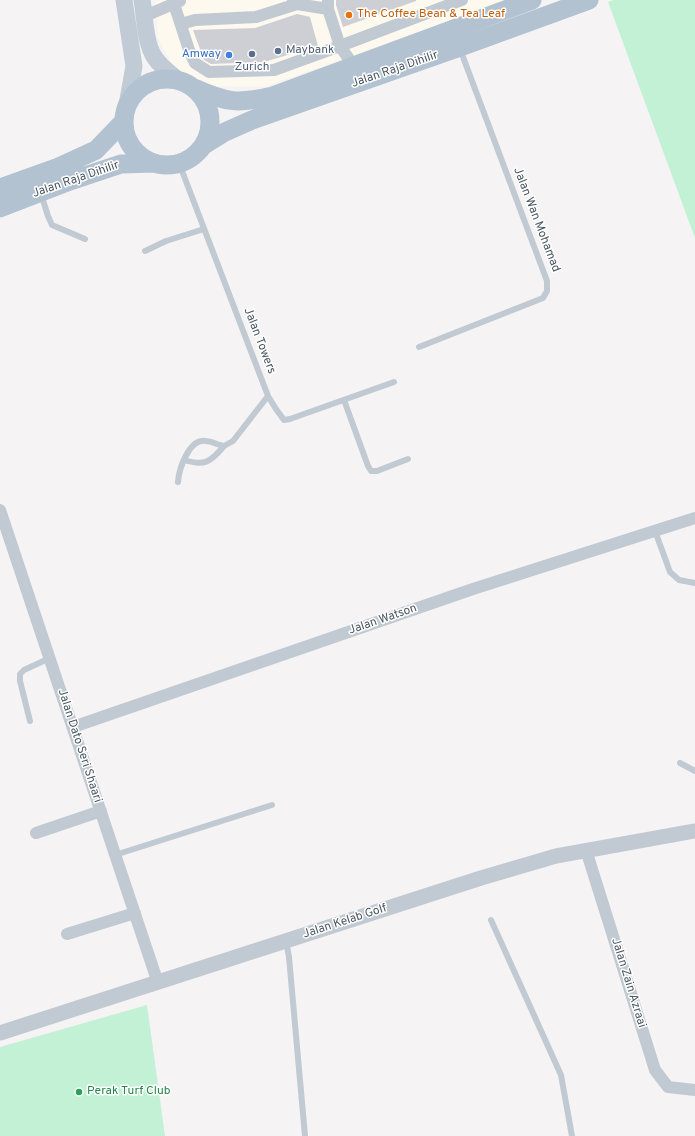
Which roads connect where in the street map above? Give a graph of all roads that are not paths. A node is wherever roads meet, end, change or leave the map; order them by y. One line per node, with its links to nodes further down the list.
1 (124, 0): 15 (main road)
2 (462, 0): 11 (street)
3 (532, 0): 13 (main road, Jalan Raja Dihilir)
4 (589, 0): 12 (main road, Jalan Raja Dihilir)
5 (178, 2): 7 (street); 9 (street); 10 (street)
6 (295, 2): 8 (street); 9 (street)
7 (142, 3): 10 (main road)
8 (328, 5): 11 (street)
9 (181, 24): 11 (street)
10 (146, 27): 14 (main road)
11 (340, 46): 13 (street)
12 (460, 47): 16 (main road, Jalan Raja Dihilir); 25 (lane, Jalan Wan Mohamad)
13 (353, 65): 14 (main road, Jalan Raja Dihilir)
14 (186, 84): 15 (main road); 16 (main road)
15 (126, 113): 17 (main road); 19 (main road, Jalan Raja Dihilir)
16 (204, 145): 18 (main road)
17 (155, 163): 18 (main road); 20 (main road, Jalan Raja Dihilir)
18 (179, 163): 22 (lane, Jalan Towers)
19 (0, 188)
20 (41, 192): 21 (main road, Jalan Raja Dihilir); 23 (lane)
21 (0, 208)
22 (204, 229): 24 (lane); 27 (lane, Jalan Towers)
23 (85, 239)
24 (145, 251)
25 (419, 347)
26 (394, 382): 28 (lane)
27 (268, 396): 28 (lane, Jalan Towers); 29 (lane)
28 (344, 400): 30 (lane)
29 (224, 446): 31 (lane); 31 (lane)
30 (408, 459)
31 (184, 460): 32 (lane)
32 (178, 482)
33 (0, 510): 37 (street, Jalan Dato Seri Shaari)
34 (695, 518): 35 (street, Jalan Watson)
35 (655, 531): 36 (lane); 39 (street, Jalan Watson)
36 (695, 584)
37 (50, 658): 38 (lane); 39 (street, Jalan Dato Seri Shaari)
38 (30, 721)
39 (73, 727): 43 (street, Jalan Dato Seri Shaari)
40 (680, 763): 41 (lane)
41 (695, 771)
42 (272, 805): 47 (lane)
43 (101, 811): 45 (street); 47 (street, Jalan Dato Seri Shaari)
44 (695, 831): 46 (street, Jalan Kelab Golf)
45 (36, 833)
46 (586, 850): 51 (street, Jalan Kelab Golf); 54 (street, Jalan Zain Azraai)
47 (115, 855): 48 (street, Jalan Dato Seri Shaari)
48 (134, 913): 50 (street); 52 (street, Jalan Dato Seri Shaari)
49 (491, 920): 56 (lane)
50 (67, 934)
51 (286, 941): 52 (street, Jalan Kelab Golf); 55 (lane)
52 (158, 983): 53 (street, Jalan Kelab Golf)
53 (0, 1033)
54 (695, 1090)
55 (305, 1136)
56 (572, 1136)

